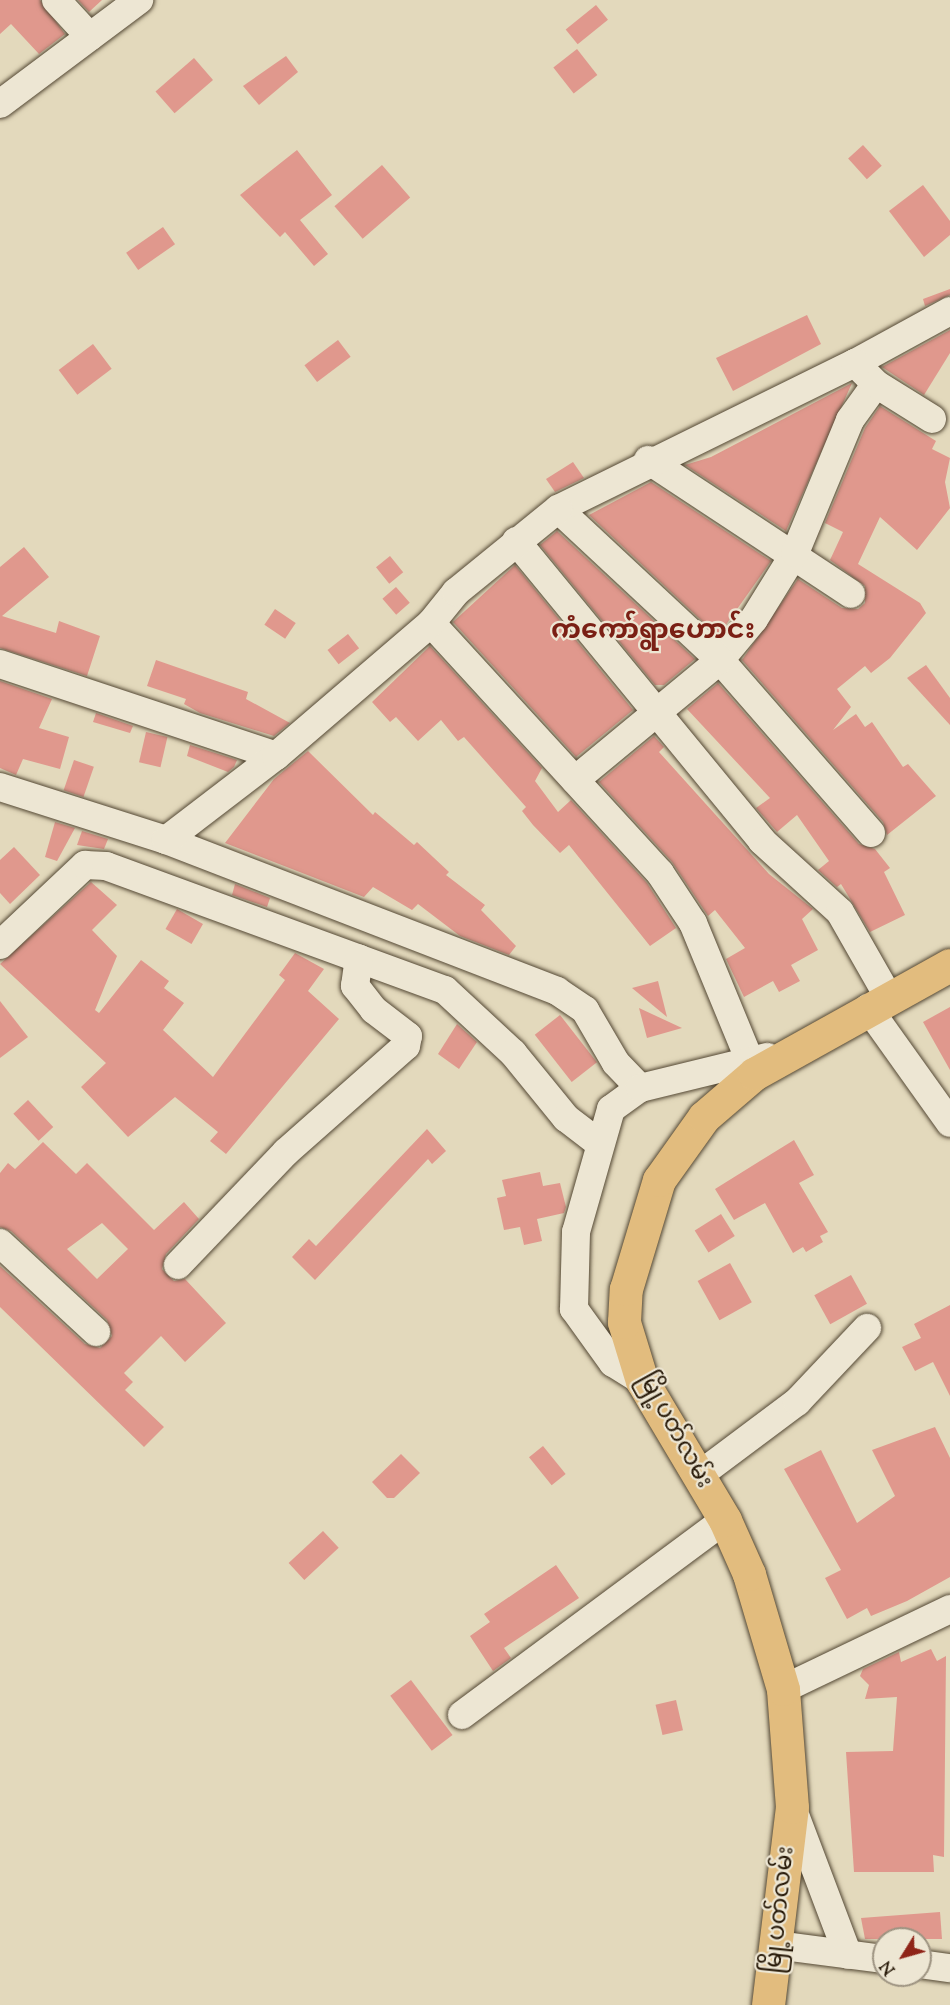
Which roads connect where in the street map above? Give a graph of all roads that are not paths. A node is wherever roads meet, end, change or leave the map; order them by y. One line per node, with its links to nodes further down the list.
1 (56, 0): 3 (street)
2 (139, 0): 3 (street)
3 (90, 37): 4 (street)
4 (3, 96)
5 (950, 311): 6 (street)
6 (855, 363): 7 (street); 9 (street)
7 (876, 384): 8 (street); 12 (street)
8 (932, 419)
9 (648, 460): 10 (street); 12 (street)
10 (558, 509): 11 (street); 15 (street)
11 (516, 541): 14 (street); 17 (street)
12 (795, 553): 13 (street); 15 (street)
13 (851, 594)
14 (431, 623): 18 (street); 19 (street)
15 (720, 660): 17 (street); 21 (street)
16 (0, 664): 18 (street)
17 (656, 711): 19 (street); 26 (street)
18 (276, 756): 22 (street)
19 (575, 780): 28 (street)
20 (0, 787): 22 (street)
21 (871, 833)
22 (166, 840): 29 (street)
23 (0, 945): 24 (street)
24 (359, 958): 31 (street); 33 (street)
25 (950, 965): 26 (main road, မြို့ပတ်လမ်း)
26 (878, 1002): 27 (main road, မြို့ပတ်လမ်း); 30 (street)
27 (793, 1051): 28 (street); 36 (main road, မြို့ပတ်လမ်း)
28 (750, 1061): 29 (street)
29 (640, 1088): 31 (street)
30 (950, 1123)
31 (600, 1144): 36 (street)
32 (0, 1243): 35 (street)
33 (178, 1265)
34 (867, 1328): 37 (street)
35 (96, 1332)
36 (642, 1381): 37 (main road, မြို့ပတ်လမ်း)
37 (698, 1476): 38 (main road, မြို့ပတ်လမ်း)
38 (725, 1520): 40 (main road, မြို့ပတ်လမ်း); 41 (street)
39 (950, 1609): 40 (street)
40 (783, 1689): 42 (main road, မြို့ပတ်လမ်း)
41 (462, 1715)
42 (792, 1807): 43 (main road, မြို့ပတ်လမ်း); 44 (street)
43 (776, 1945): 44 (street); 48 (main road, မြို့ပတ်လမ်း)
44 (848, 1954): 45 (street)
45 (872, 1957)
46 (932, 1966): 47 (street)
47 (950, 1968)
48 (768, 2005)

